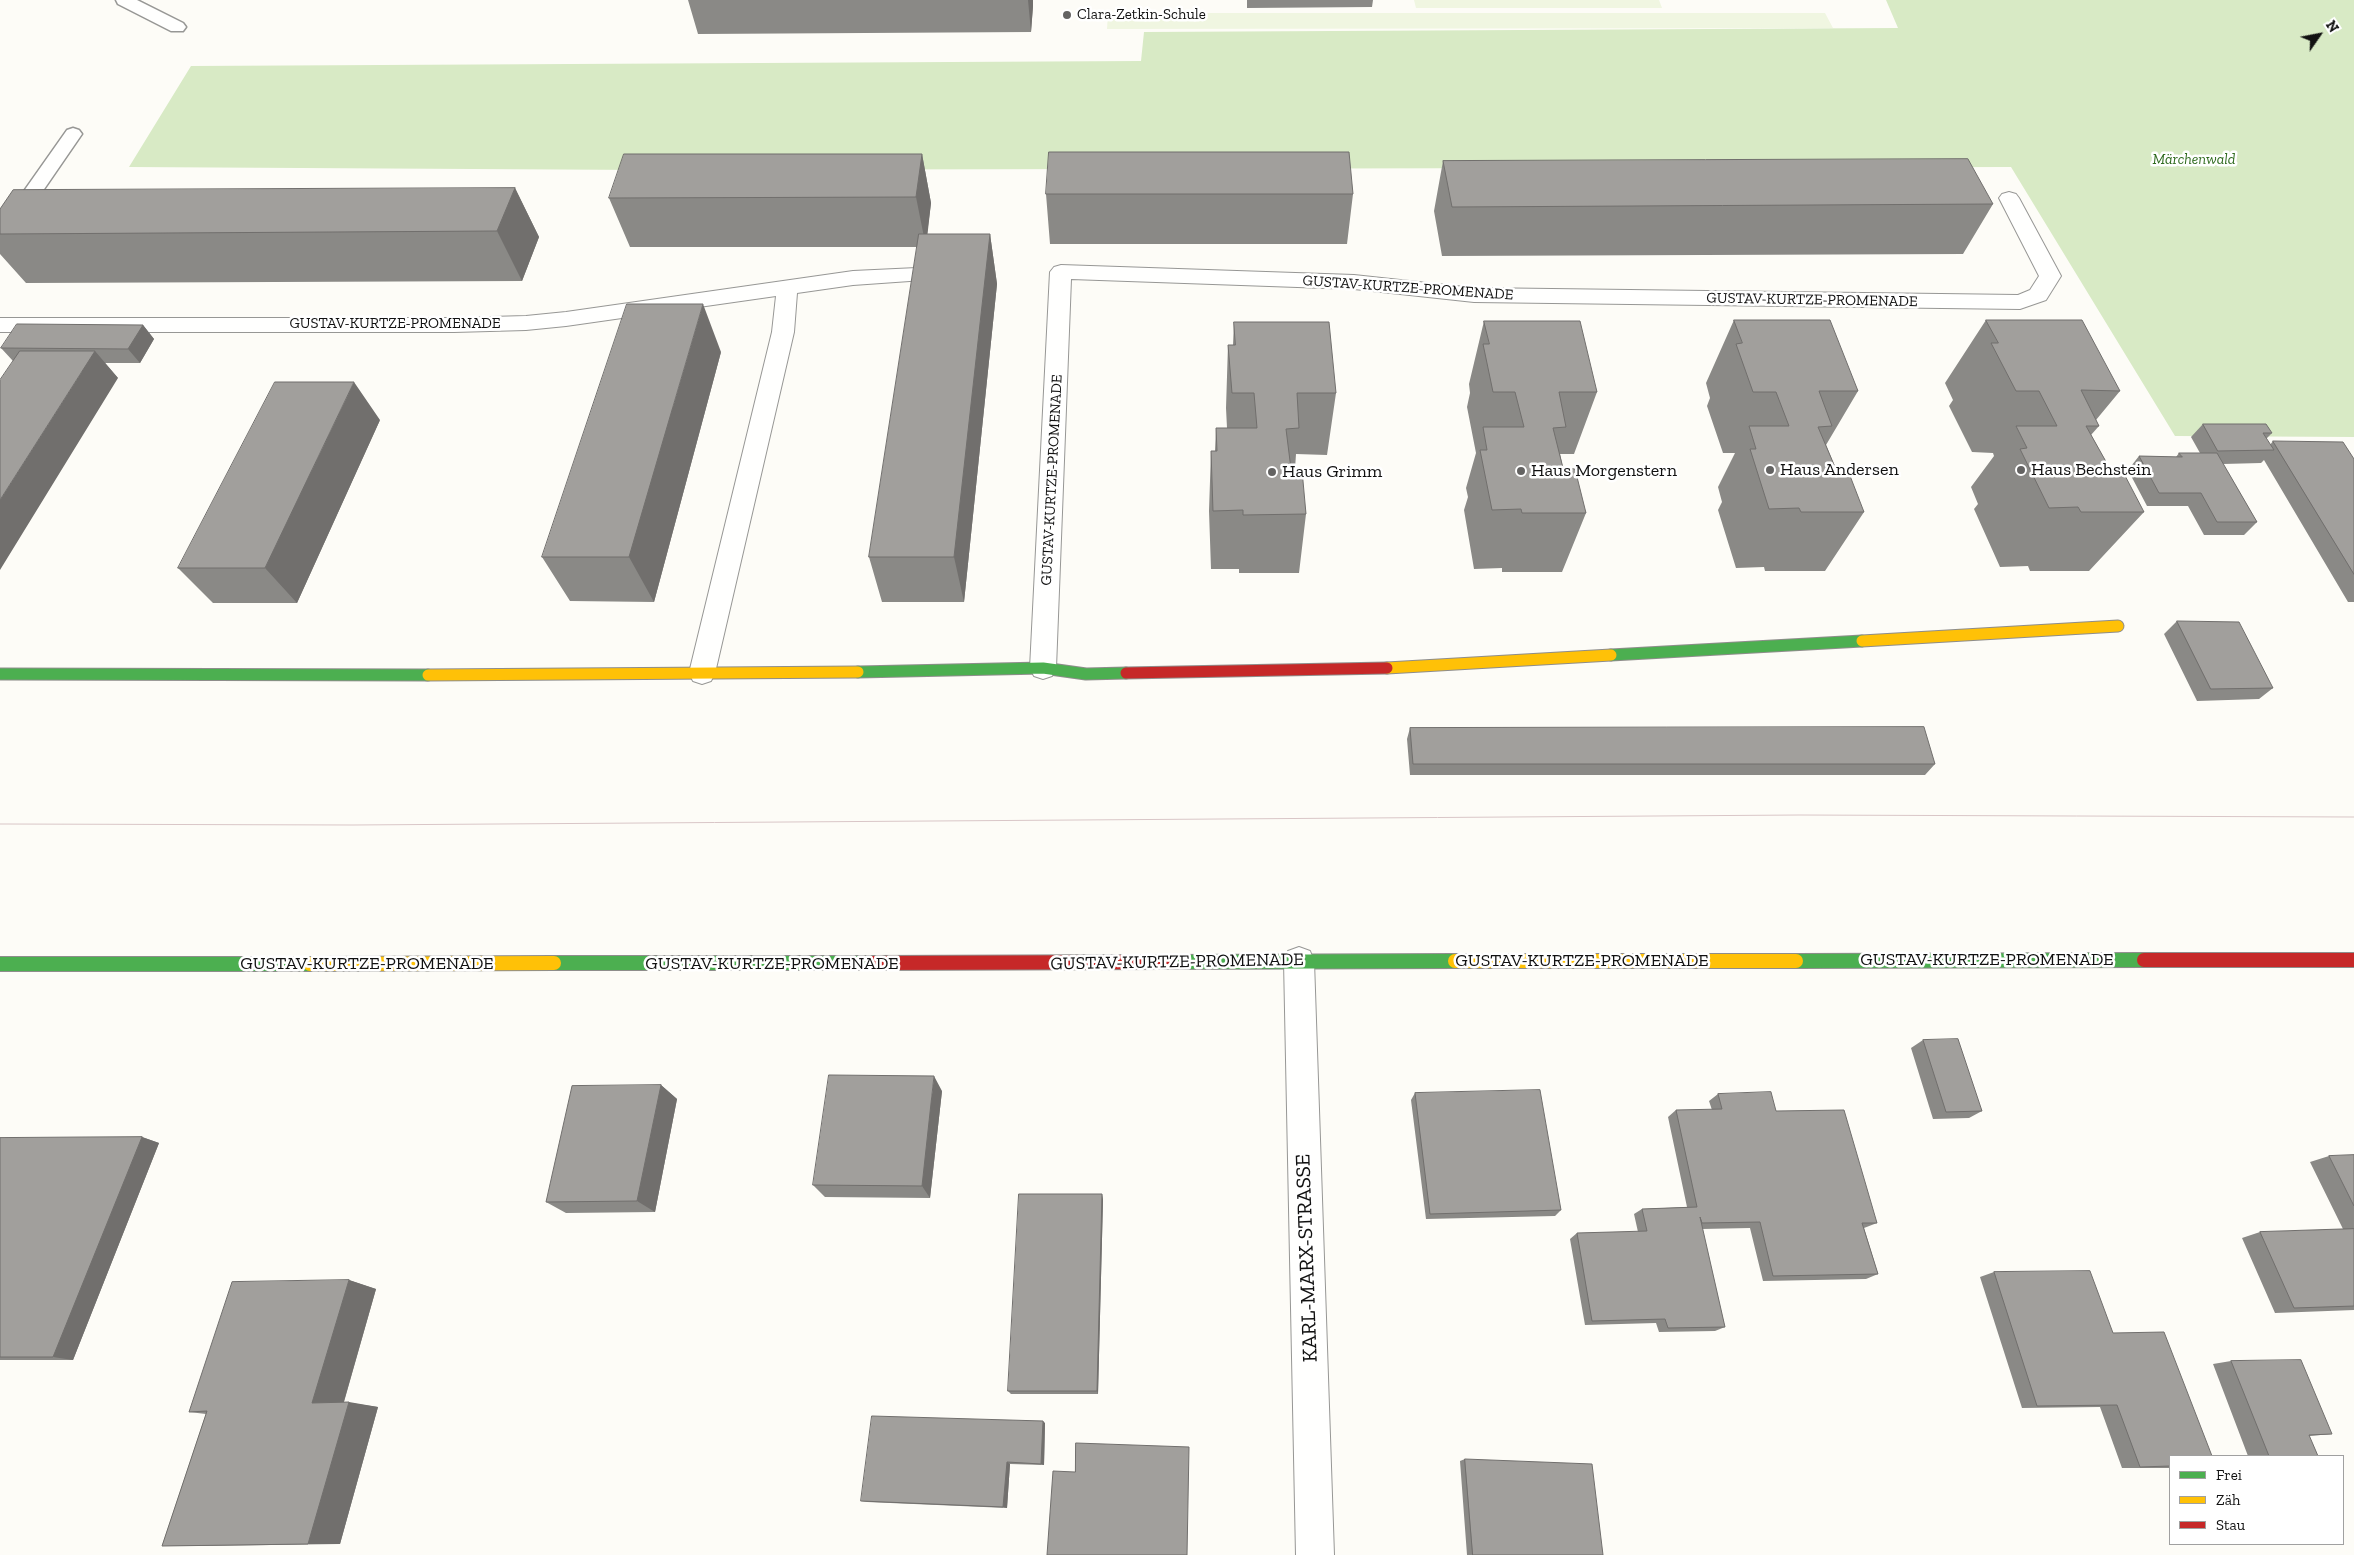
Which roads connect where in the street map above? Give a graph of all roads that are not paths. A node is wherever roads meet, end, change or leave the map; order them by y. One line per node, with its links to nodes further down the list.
1 (124, 0): 2 (lane)
2 (178, 27)
3 (73, 134): 5 (lane)
4 (2009, 198): 10 (street, GUSTAV-KURTZE-PROMENADE)
5 (0, 239)
6 (917, 275): 7 (street, GUSTAV-KURTZE-PROMENADE)
7 (788, 287): 8 (street, GUSTAV-KURTZE-PROMENADE); 11 (street)
8 (0, 325)
9 (2118, 626): 10 (street)
10 (1044, 668): 11 (street)
11 (702, 672): 12 (street)
12 (0, 674)
13 (2354, 960): 14 (street, GUSTAV-KURTZE-PROMENADE)
14 (1299, 961): 15 (street, GUSTAV-KURTZE-PROMENADE); 16 (street, KARL-MARX-STRASSE)
15 (0, 964)
16 (1315, 1555)

